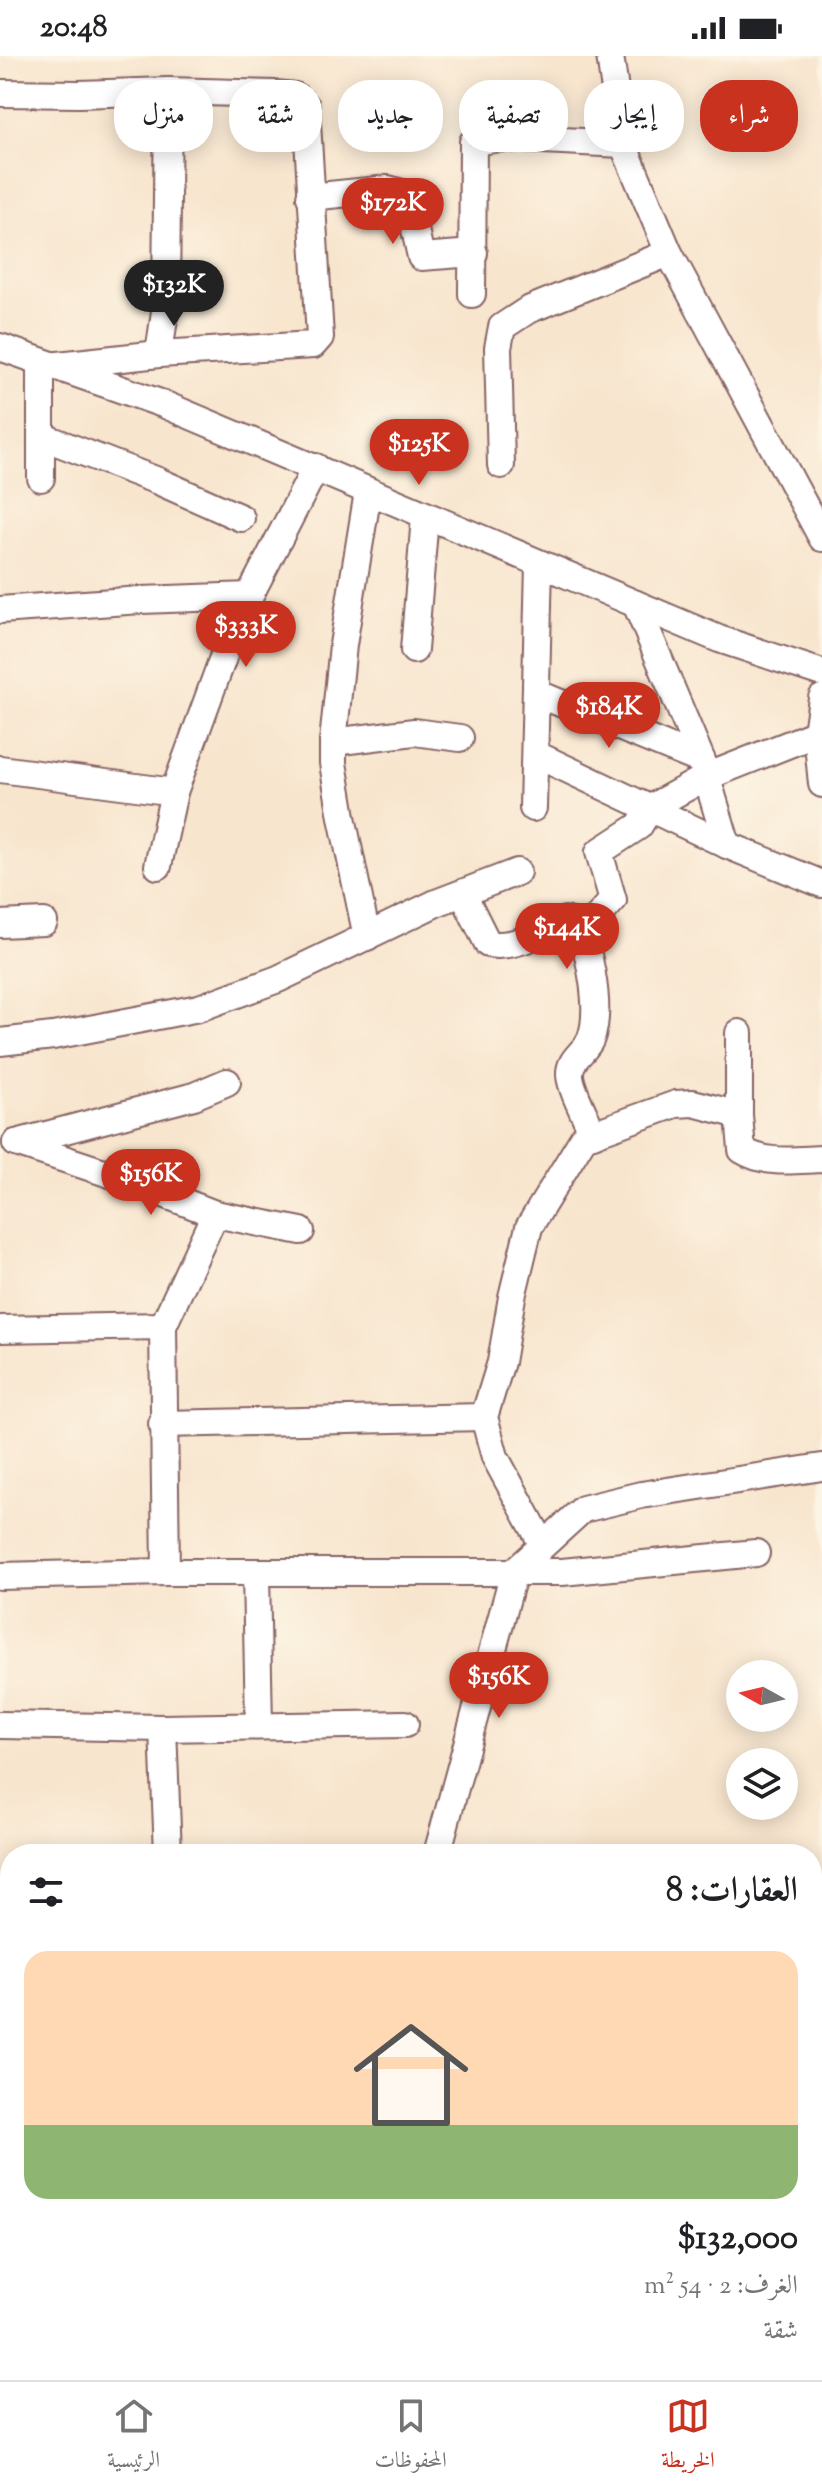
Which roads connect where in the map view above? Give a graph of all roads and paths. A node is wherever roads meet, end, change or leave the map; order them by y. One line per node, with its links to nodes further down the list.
1 (610, 56): 2 (street)
2 (614, 80)
3 (213, 92): 9 (street)
4 (0, 93): 5 (street)
5 (114, 93)
6 (584, 142): 10 (street)
7 (167, 152): 14 (street)
8 (626, 152): 11 (street)
9 (310, 197): 10 (street); 14 (street)
10 (474, 253): 12 (street)
11 (669, 253): 17 (street); 23 (street)
12 (472, 294)
13 (0, 347): 15 (street)
14 (159, 354): 15 (street)
15 (46, 364): 16 (street); 18 (street)
16 (41, 436): 19 (street); 22 (street)
17 (501, 465)
18 (316, 467): 20 (street); 25 (street)
19 (41, 478)
20 (368, 492): 21 (street); 34 (street)
21 (425, 517): 24 (street); 28 (street)
22 (241, 518)
23 (822, 538)
24 (539, 564): 26 (street); 30 (street)
25 (250, 596): 27 (street); 39 (street)
26 (636, 604): 29 (street); 37 (street)
27 (0, 610)
28 (414, 650)
29 (822, 673)
30 (536, 693): 35 (street); 37 (street)
31 (822, 698): 32 (street)
32 (817, 733): 37 (street); 38 (street)
33 (460, 738): 34 (street)
34 (333, 742): 50 (street)
35 (535, 754): 40 (street); 41 (street)
36 (0, 769): 39 (street)
37 (704, 769): 41 (street); 42 (street)
38 (822, 784)
39 (174, 792): 43 (street)
40 (533, 808)
41 (650, 808): 42 (street); 49 (street)
42 (727, 845): 45 (street)
43 (158, 866)
44 (517, 872): 46 (street)
45 (822, 884)
46 (463, 894): 49 (street); 50 (street)
47 (44, 922): 48 (street)
48 (0, 924)
49 (583, 933): 55 (street)
50 (367, 937): 52 (street)
51 (739, 1033): 54 (street)
52 (0, 1042)
53 (227, 1082): 56 (street)
54 (739, 1115): 55 (street); 57 (street)
55 (593, 1134): 62 (street)
56 (8, 1144): 58 (street)
57 (822, 1159)
58 (215, 1214): 59 (street); 60 (street)
59 (301, 1231)
60 (163, 1326): 61 (street); 63 (street)
61 (0, 1329)
62 (484, 1417): 63 (street); 65 (street)
63 (162, 1424): 67 (street)
64 (822, 1467): 65 (street)
65 (543, 1545): 68 (street)
66 (756, 1553): 68 (street)
67 (166, 1572): 69 (street); 70 (street)
68 (514, 1572): 69 (street); 76 (street)
69 (256, 1573): 73 (street)
70 (0, 1576)
71 (405, 1724): 73 (street)
72 (0, 1725): 74 (street)
73 (259, 1726): 74 (street)
74 (163, 1728): 75 (street)
75 (168, 1844)
76 (440, 1844)
77 (0, 2193): 78 (main road)
78 (0, 2372)

